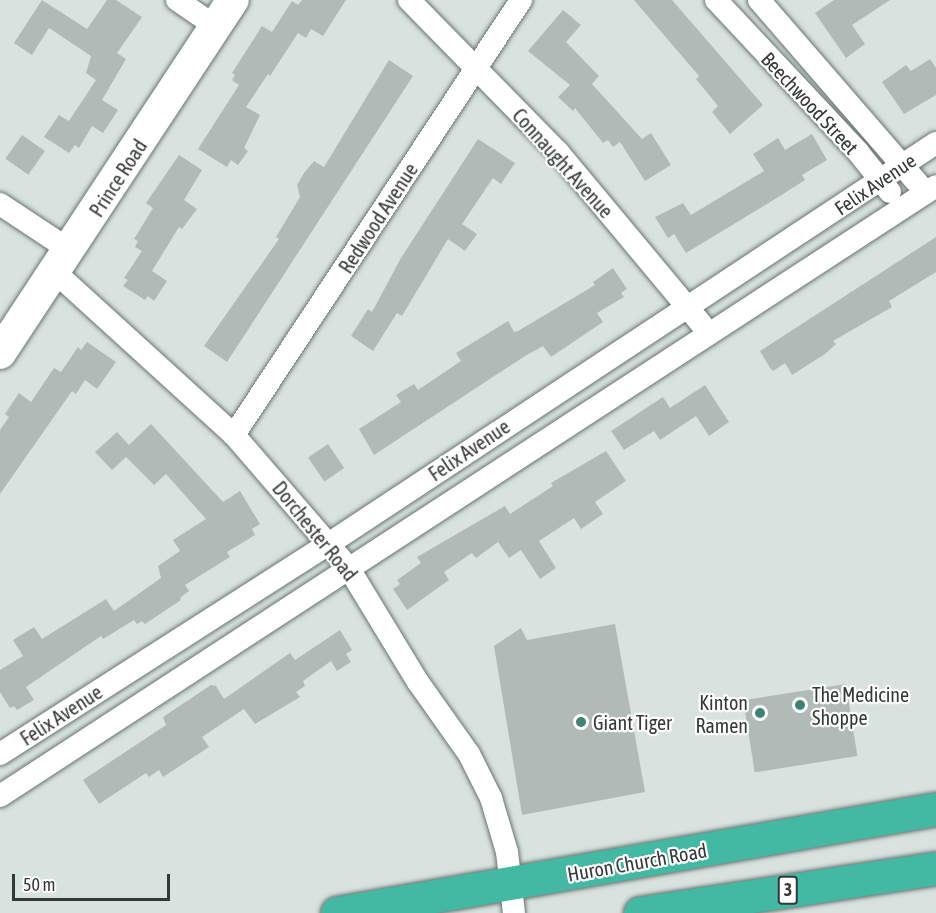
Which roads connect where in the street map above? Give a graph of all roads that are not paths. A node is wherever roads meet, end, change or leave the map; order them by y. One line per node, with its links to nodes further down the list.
1 (177, 0): 8 (street)
2 (233, 0): 8 (street, Prince Road)
3 (409, 0): 9 (street, Connaught Avenue)
4 (521, 0): 9 (street, Redwood Avenue)
5 (716, 0): 7 (street, Beechwood Street)
6 (760, 0): 7 (street); 11 (street, Beechwood Street)
7 (731, 19): 12 (street, Beechwood Street)
8 (215, 26): 16 (street, Prince Road)
9 (476, 70): 17 (street, Connaught Avenue); 20 (street, Redwood Avenue)
10 (936, 143): 11 (street, Felix Avenue)
11 (901, 166): 12 (street, Felix Avenue); 13 (street, Beechwood Street)
12 (881, 182): 15 (street, Beechwood Street); 17 (street, Felix Avenue)
13 (931, 189): 15 (street, Felix Avenue)
14 (0, 204): 16 (street, Dorchester Road)
15 (903, 207): 18 (street, Felix Avenue)
16 (63, 262): 19 (street, Prince Road); 20 (street, Dorchester Road)
17 (685, 306): 18 (street, Connaught Avenue); 21 (street, Felix Avenue)
18 (709, 333): 22 (street, Felix Avenue)
19 (0, 353)
20 (234, 435): 21 (street, Dorchester Road)
21 (330, 543): 22 (street, Dorchester Road); 23 (street, Felix Avenue)
22 (348, 567): 24 (street, Felix Avenue); 27 (street, Dorchester Road)
23 (0, 754)
24 (0, 796)
25 (936, 808): 27 (highway, Huron Church Road)
26 (936, 867): 29 (highway, 3)
27 (513, 899): 28 (highway, Huron Church Road)
28 (337, 913)
29 (640, 913)

